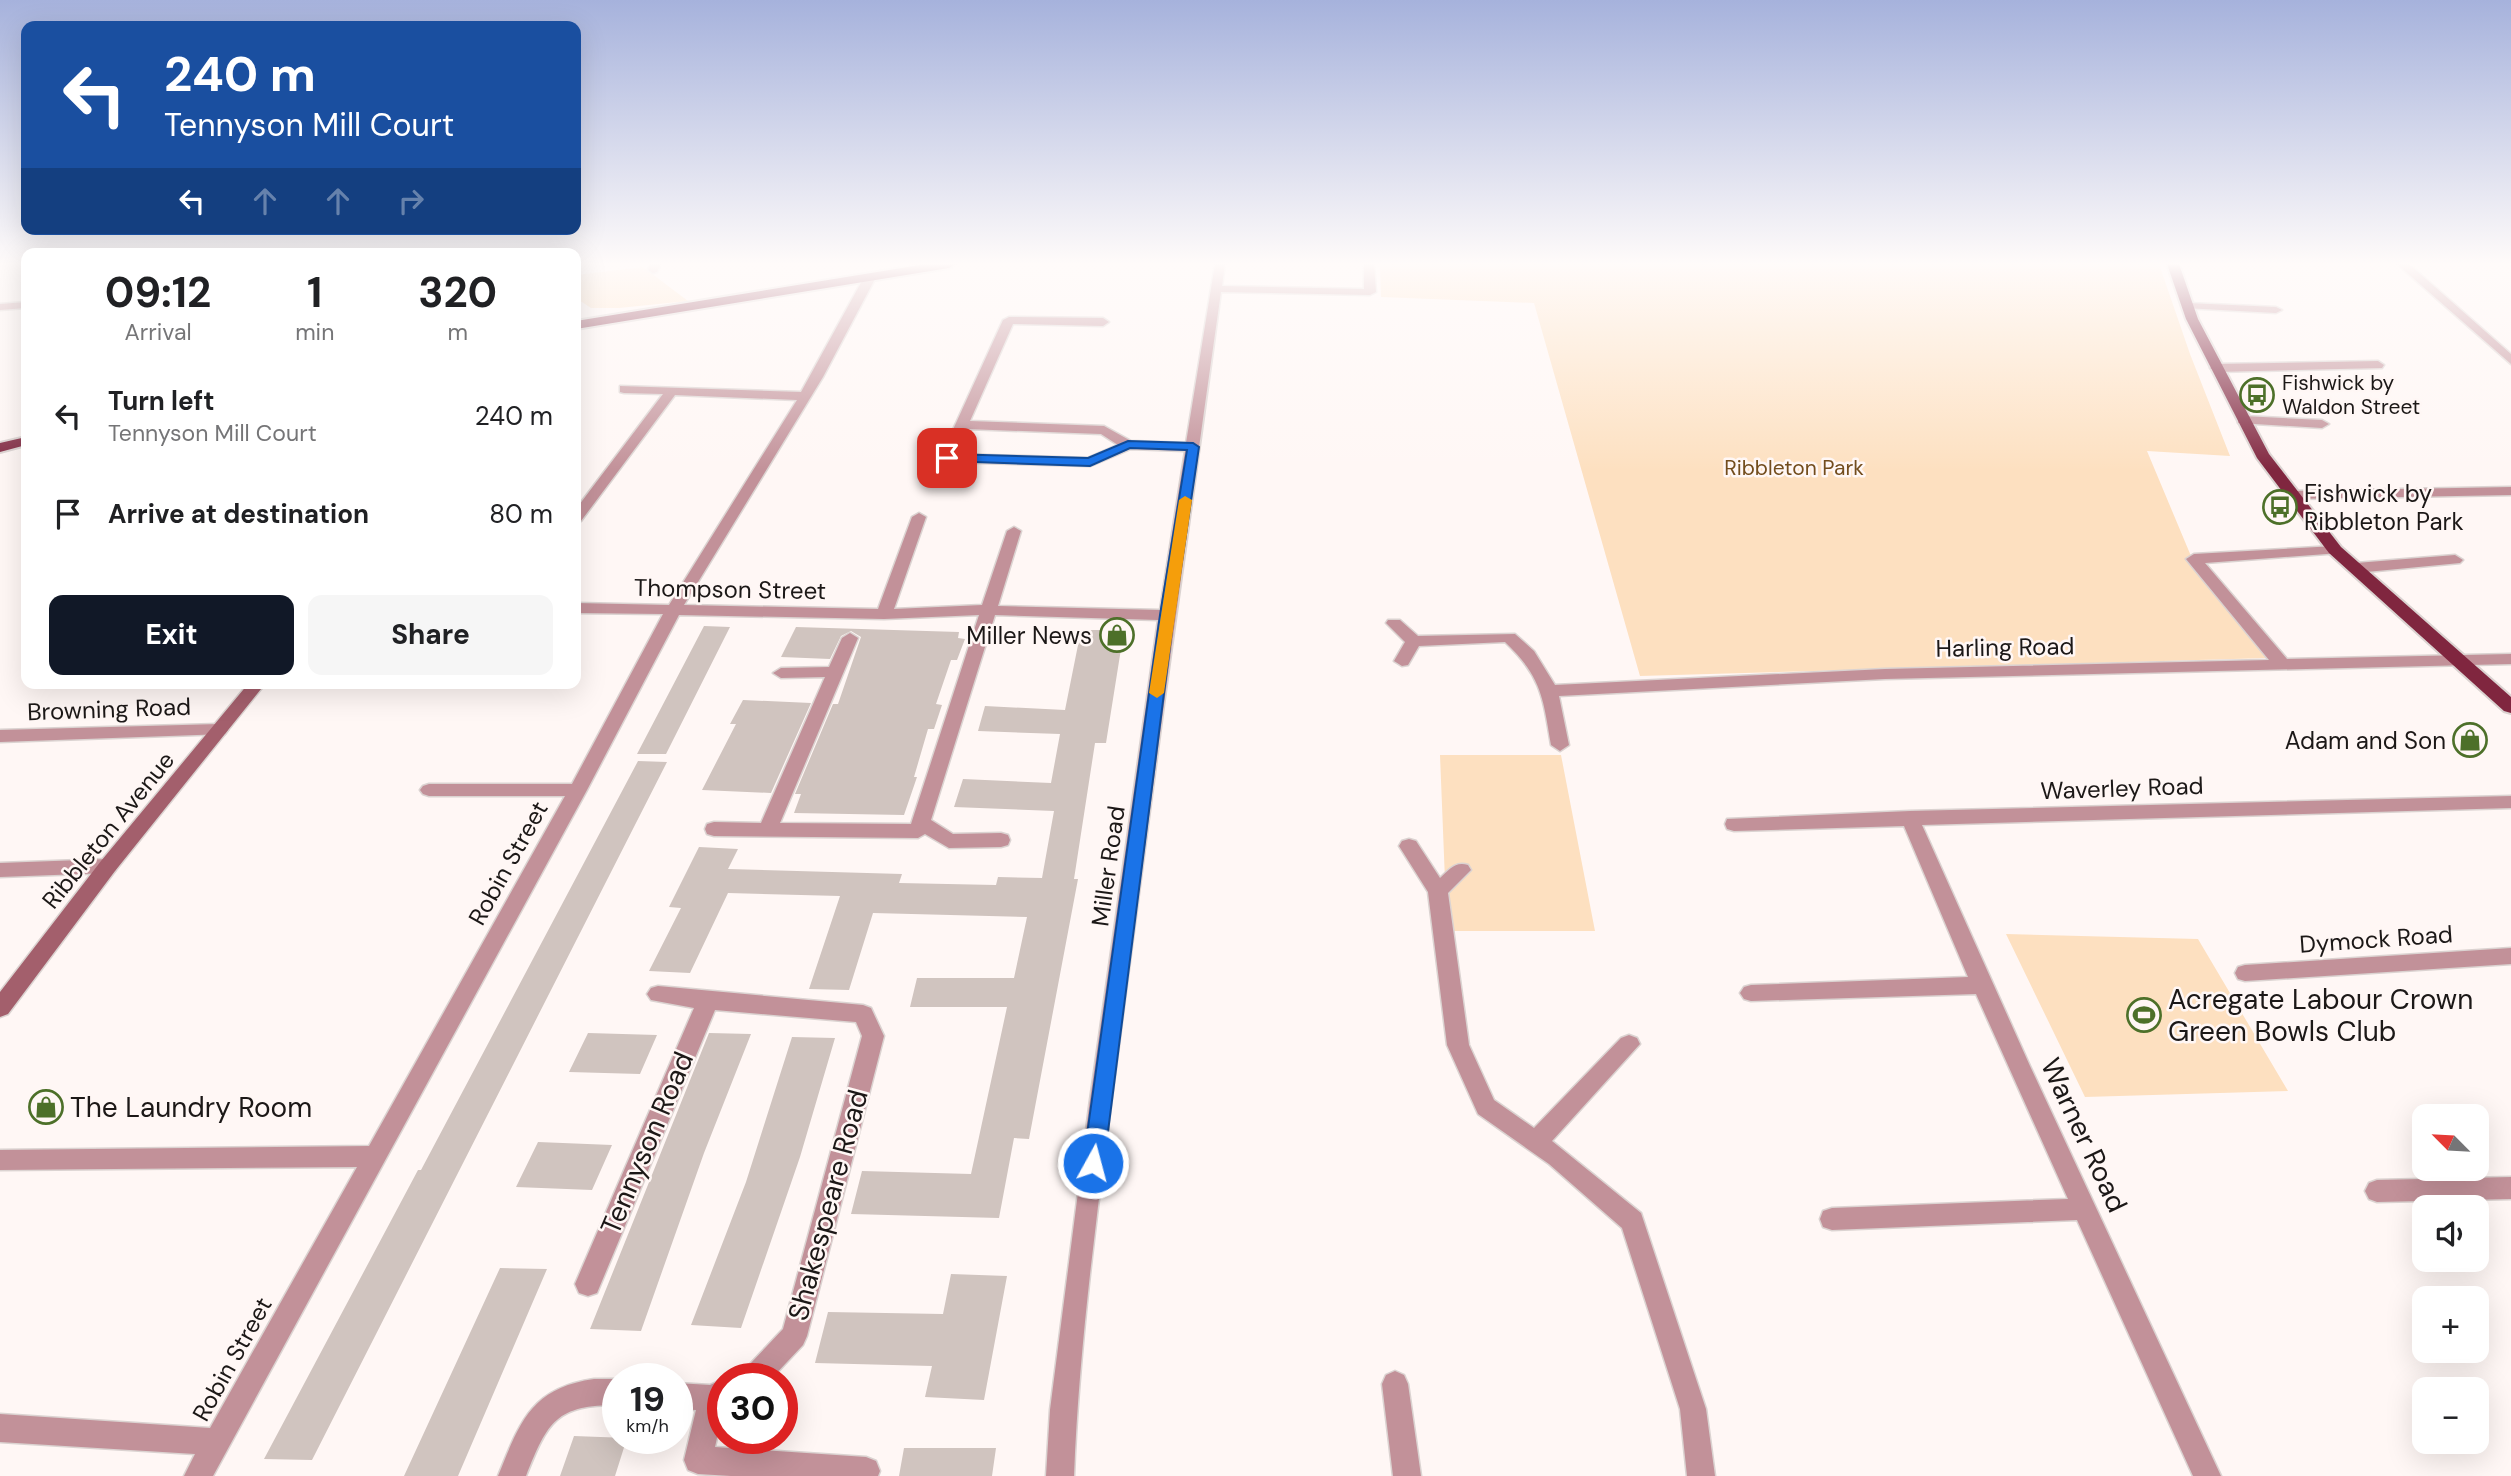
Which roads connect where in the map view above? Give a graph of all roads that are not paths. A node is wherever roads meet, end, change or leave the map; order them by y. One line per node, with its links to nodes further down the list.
1 (840, 333): 11 (street, Robin Street)
2 (1003, 333): 14 (street)
3 (1210, 333): 17 (street, Miller Road)
4 (2199, 333): 8 (highway)
5 (2480, 333): 6 (street)
6 (2511, 360)
7 (2378, 365): 8 (street)
8 (2216, 368): 12 (highway)
9 (624, 388): 10 (street)
10 (671, 392): 11 (street); 21 (street)
11 (803, 396): 29 (street, Robin Street)
12 (2243, 420): 13 (street); 20 (highway)
13 (2322, 424)
14 (962, 425): 16 (street); 16 (street)
15 (21, 442): 18 (highway)
16 (1128, 445): 17 (street)
17 (1193, 447): 31 (street, Miller Road)
18 (0, 448)
19 (2511, 491): 20 (street)
20 (2292, 495): 24 (highway)
21 (581, 511)
22 (919, 517): 30 (street)
23 (1014, 531): 28 (street)
24 (2335, 550): 26 (highway); 40 (street)
25 (2455, 560): 26 (street)
26 (2356, 568): 38 (highway)
27 (581, 608): 29 (street, Thompson Street)
28 (988, 610): 30 (street, Thompson Street); 31 (street, Thompson Street); 53 (street)
29 (673, 611): 30 (street, Thompson Street); 50 (street, Robin Street)
30 (884, 614)
31 (1167, 615): 88 (street, Miller Road)
32 (1394, 623): 36 (street)
33 (1517, 623): 34 (street)
34 (1504, 637): 36 (street); 44 (street)
35 (850, 638): 42 (street)
36 (1414, 641): 39 (street)
37 (2511, 659): 38 (street, Harling Road)
38 (2460, 660): 40 (street, Harling Road); 45 (highway)
39 (1402, 661)
40 (2282, 664): 44 (street, Harling Road)
41 (781, 673): 42 (street)
42 (835, 673): 56 (street)
43 (253, 689): 46 (main road, Ribbleton Avenue)
44 (1550, 691): 48 (street)
45 (2511, 708)
46 (219, 730): 47 (street, Browning Road); 59 (main road, Ribbleton Avenue)
47 (0, 736)
48 (1560, 745)
49 (429, 790): 50 (street)
50 (578, 790): 72 (street, Robin Street)
51 (2511, 802): 52 (street, Waverley Road)
52 (1910, 818): 54 (street, Waverley Road); 65 (street, Warner Road)
53 (921, 822): 56 (street); 57 (street)
54 (1734, 824)
55 (714, 829): 56 (street)
56 (768, 830)
57 (1001, 840)
58 (1409, 846): 62 (street)
59 (108, 866): 60 (street); 69 (main road, Ribbleton Avenue)
60 (0, 870)
61 (1461, 870): 62 (street)
62 (1438, 891): 71 (street)
63 (2511, 956): 64 (street, Dymock Road)
64 (2245, 973)
65 (1980, 985): 66 (street); 76 (street, Warner Road)
66 (1751, 993)
67 (659, 994): 68 (street)
68 (707, 1003): 78 (street, Tennyson Road); 79 (street, Shakespeare Road)
69 (0, 1009)
70 (1629, 1044): 71 (street)
71 (1536, 1142): 90 (street)
72 (375, 1156): 73 (street); 84 (street, Robin Street)
73 (0, 1160)
74 (2511, 1188): 75 (street)
75 (2377, 1191)
76 (2086, 1209): 77 (street); 91 (street, Warner Road)
77 (1832, 1219)
78 (588, 1284)
79 (768, 1363)
80 (1395, 1384): 89 (street)
81 (602, 1391): 87 (street)
82 (0, 1428): 84 (street)
83 (707, 1429): 85 (street)
84 (216, 1442): 86 (street, Robin Street)
85 (866, 1471)
86 (198, 1476)
87 (512, 1476)
88 (1060, 1476)
89 (1407, 1476)
90 (1701, 1476)
91 (2207, 1476)

